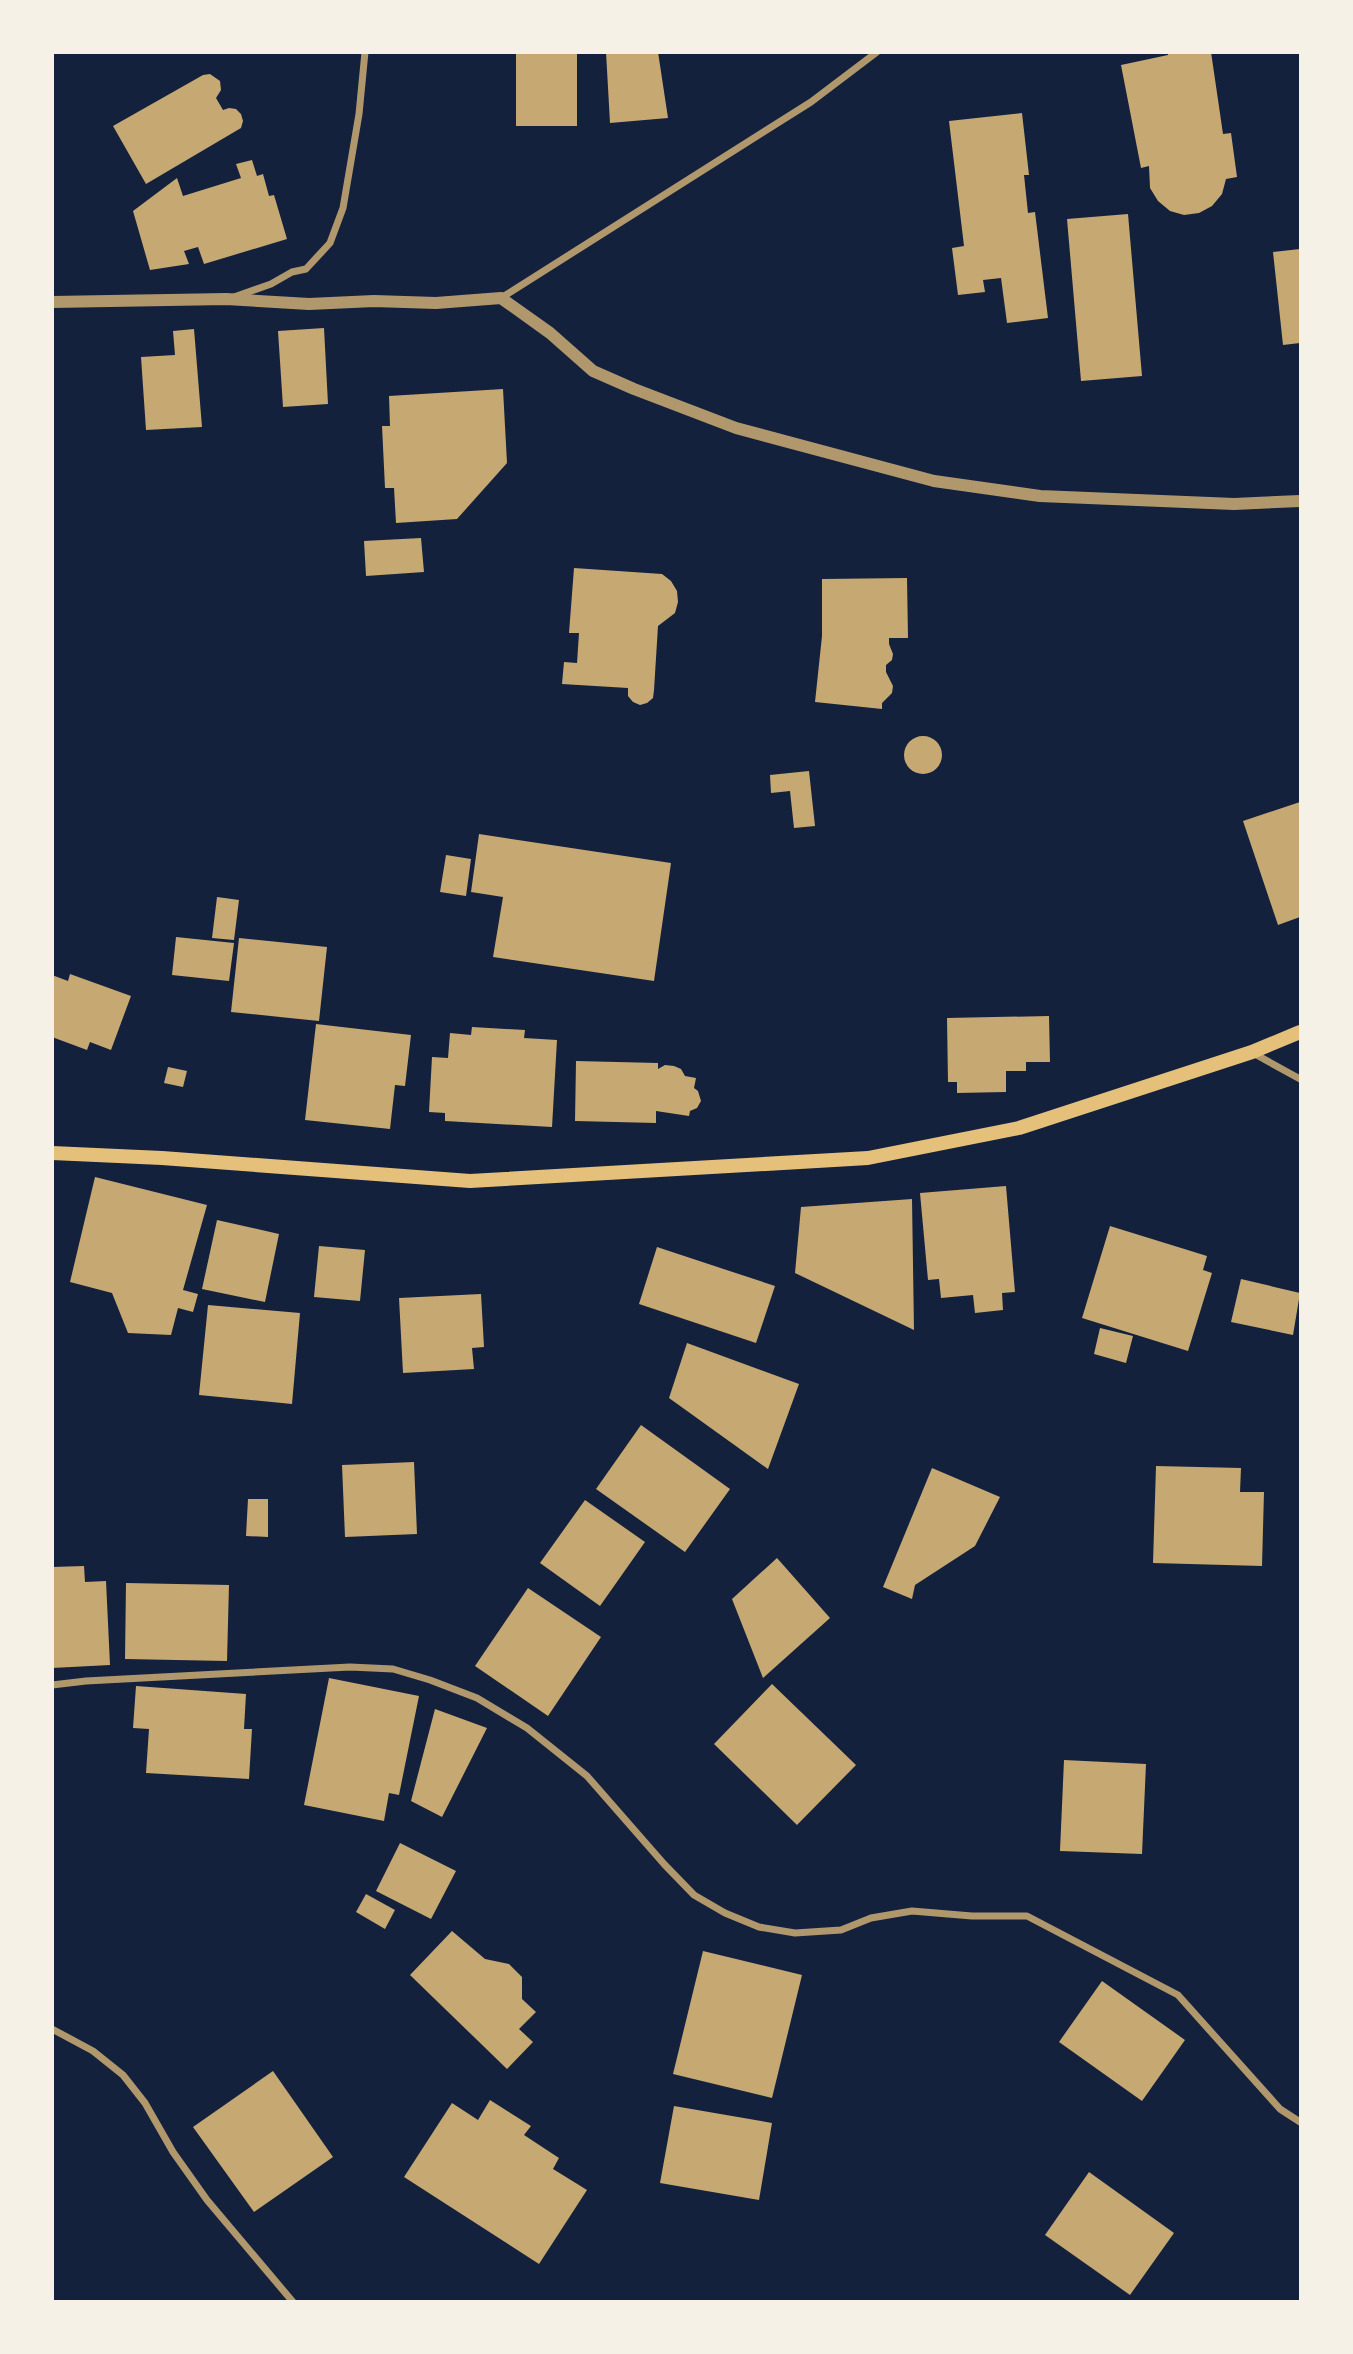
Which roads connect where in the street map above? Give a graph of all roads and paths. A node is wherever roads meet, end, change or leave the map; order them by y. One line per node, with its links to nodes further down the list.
1 (365, 52): 4 (street)
2 (877, 52): 3 (street)
3 (500, 298): 4 (street); 6 (street)
4 (226, 299): 5 (street)
5 (52, 302)
6 (1300, 501)
7 (1300, 1032): 8 (main road)
8 (1252, 1052): 9 (street); 10 (main road)
9 (1300, 1079)
10 (52, 1153)
11 (52, 1685): 13 (street)
12 (52, 2029): 14 (street)
13 (1300, 2122)
14 (293, 2301)

